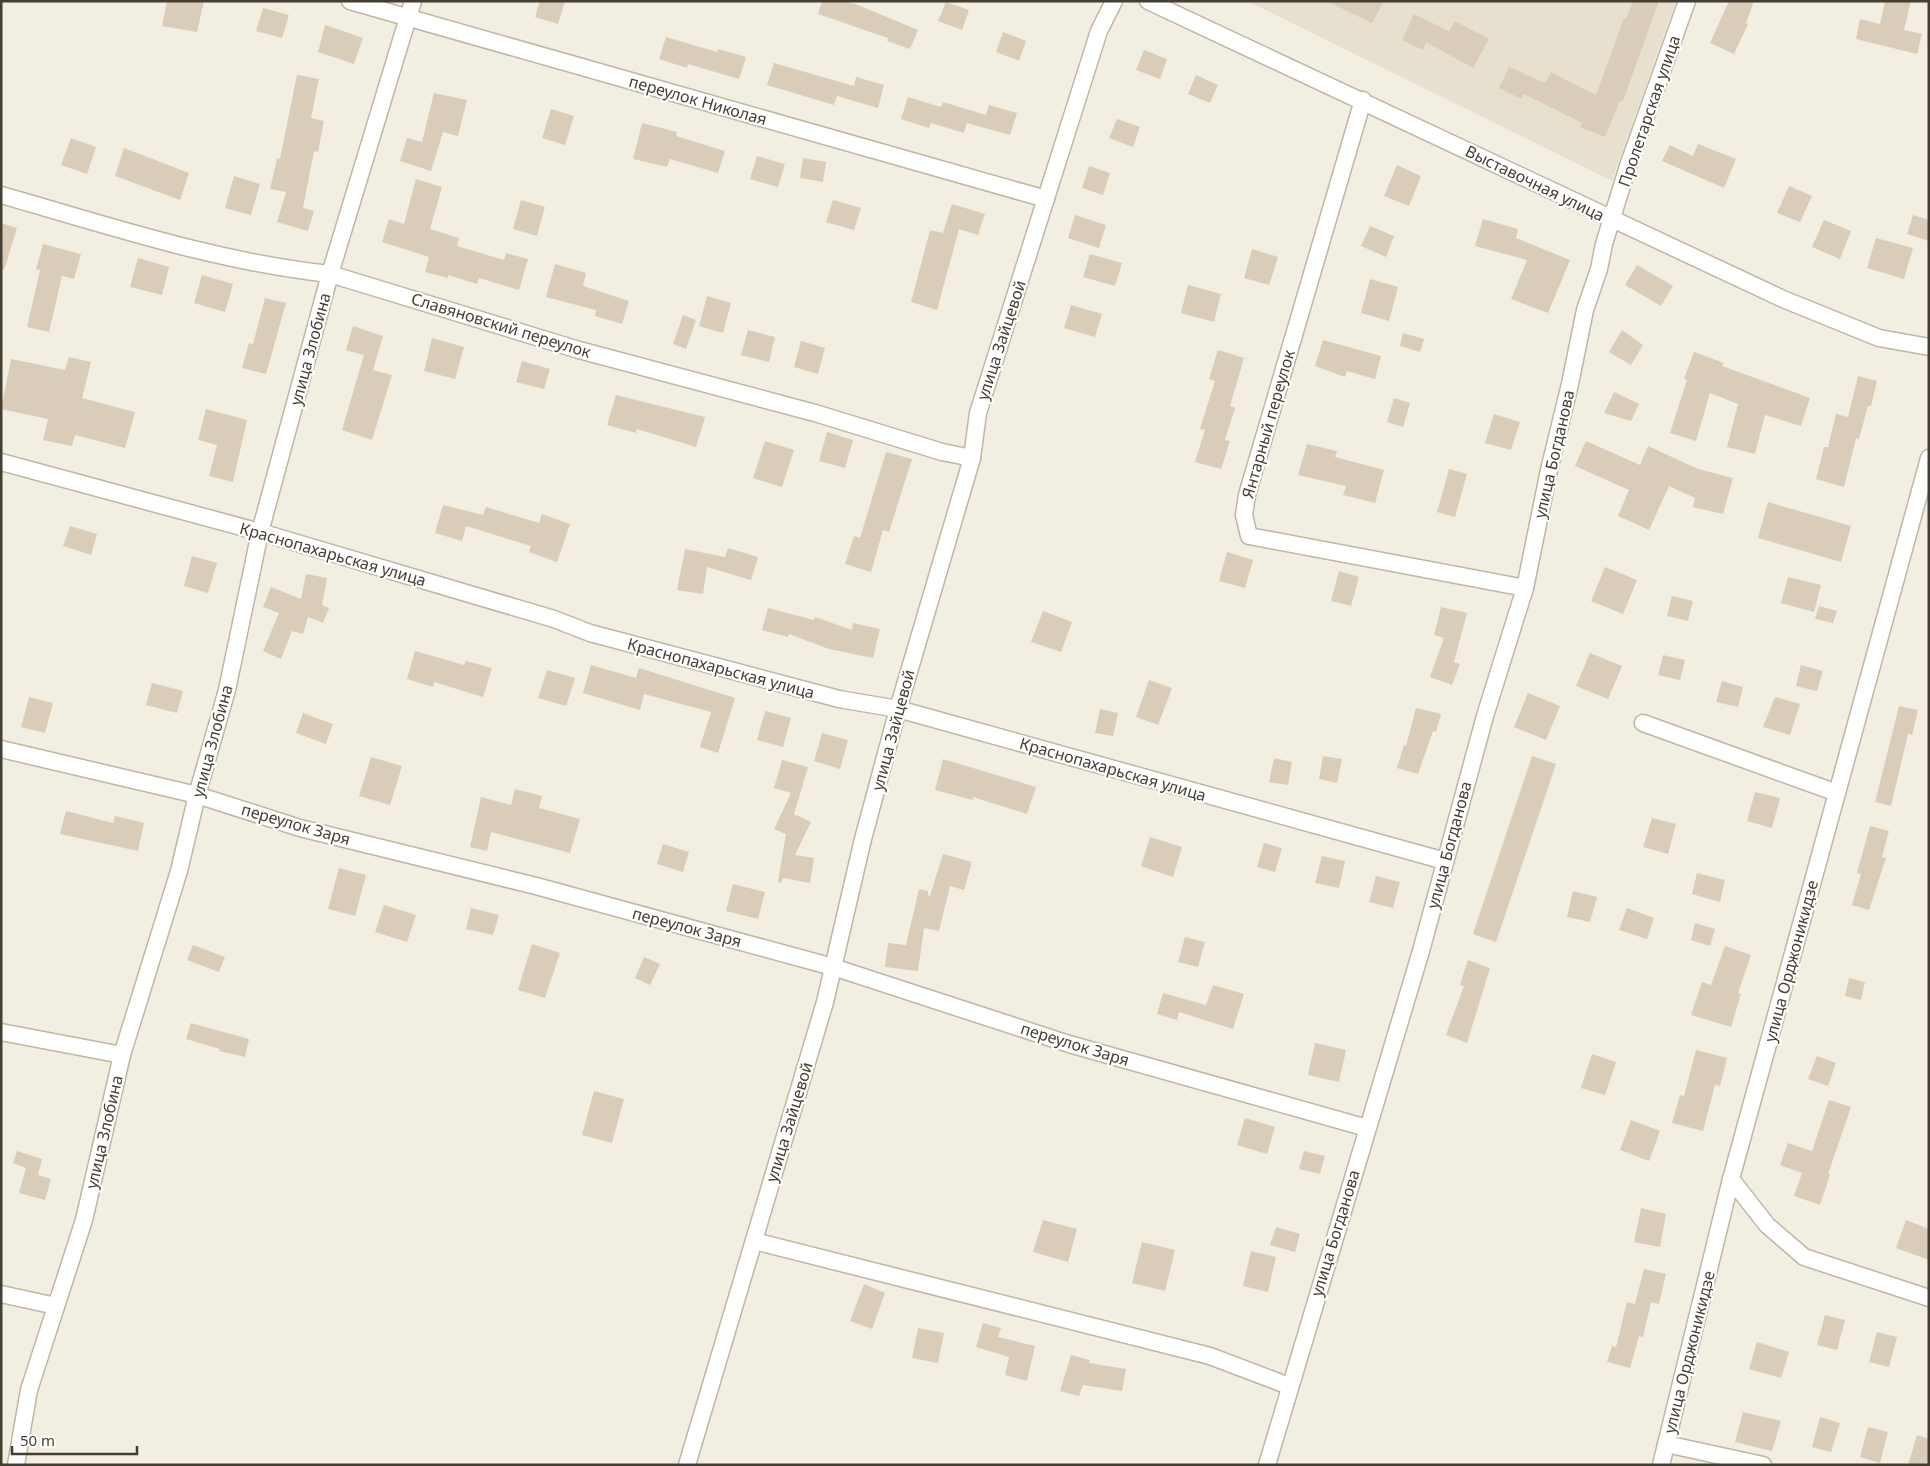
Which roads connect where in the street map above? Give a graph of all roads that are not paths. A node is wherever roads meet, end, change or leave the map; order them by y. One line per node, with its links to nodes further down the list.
1 (350, 1): 6 (street, переулок Николая)
2 (413, 1): 6 (street, улица Злобина)
3 (1114, 1): 9 (street, улица Зайцевой)
4 (1148, 1): 7 (street, Выставочная улица)
5 (1686, 1): 10 (street, Пролетарская улица)
6 (410, 18): 9 (street, переулок Николая); 11 (street, улица Злобина)
7 (1363, 100): 10 (street, Выставочная улица); 17 (street, Янтарный переулок)
8 (1, 195): 11 (street, Славяновский переулок)
9 (1046, 199): 13 (street, улица Зайцевой)
10 (1612, 221): 12 (street, Выставочная улица); 17 (street, улица Богданова)
11 (330, 274): 13 (street, Славяновский переулок); 16 (street, улица Злобина)
12 (1929, 347)
13 (972, 458): 18 (street, улица Зайцевой)
14 (1929, 458): 21 (street, улица Орджоникидзе)
15 (1, 462): 16 (street, Краснопахарьская улица)
16 (260, 532): 18 (street, Краснопахарьская улица); 22 (street, улица Злобина)
17 (1525, 588): 23 (street, улица Богданова)
18 (898, 709): 23 (street, Краснопахарьская улица); 24 (street, улица Зайцевой)
19 (1643, 723): 21 (street)
20 (1, 749): 22 (street, переулок Заря)
21 (1837, 793): 28 (street, улица Орджоникидзе)
22 (197, 794): 24 (street, переулок Заря); 26 (street, улица Злобина)
23 (1445, 861): 27 (street, улица Богданова)
24 (833, 967): 27 (street, переулок Заря); 29 (street, улица Зайцевой)
25 (1, 1032): 26 (street)
26 (122, 1055): 32 (street, улица Злобина)
27 (1367, 1128): 33 (street, улица Богданова)
28 (1731, 1179): 31 (street); 34 (street, улица Орджоникидзе)
29 (754, 1241): 33 (street); 36 (street, улица Зайцевой)
30 (1, 1294): 32 (street)
31 (1929, 1298)
32 (56, 1306): 35 (street, улица Злобина)
33 (1289, 1386): 37 (street, улица Богданова)
34 (1666, 1444): 38 (street, улица Орджоникидзе); 39 (street)
35 (16, 1465)
36 (687, 1465)
37 (1267, 1465)
38 (1661, 1465)
39 (1763, 1465)

